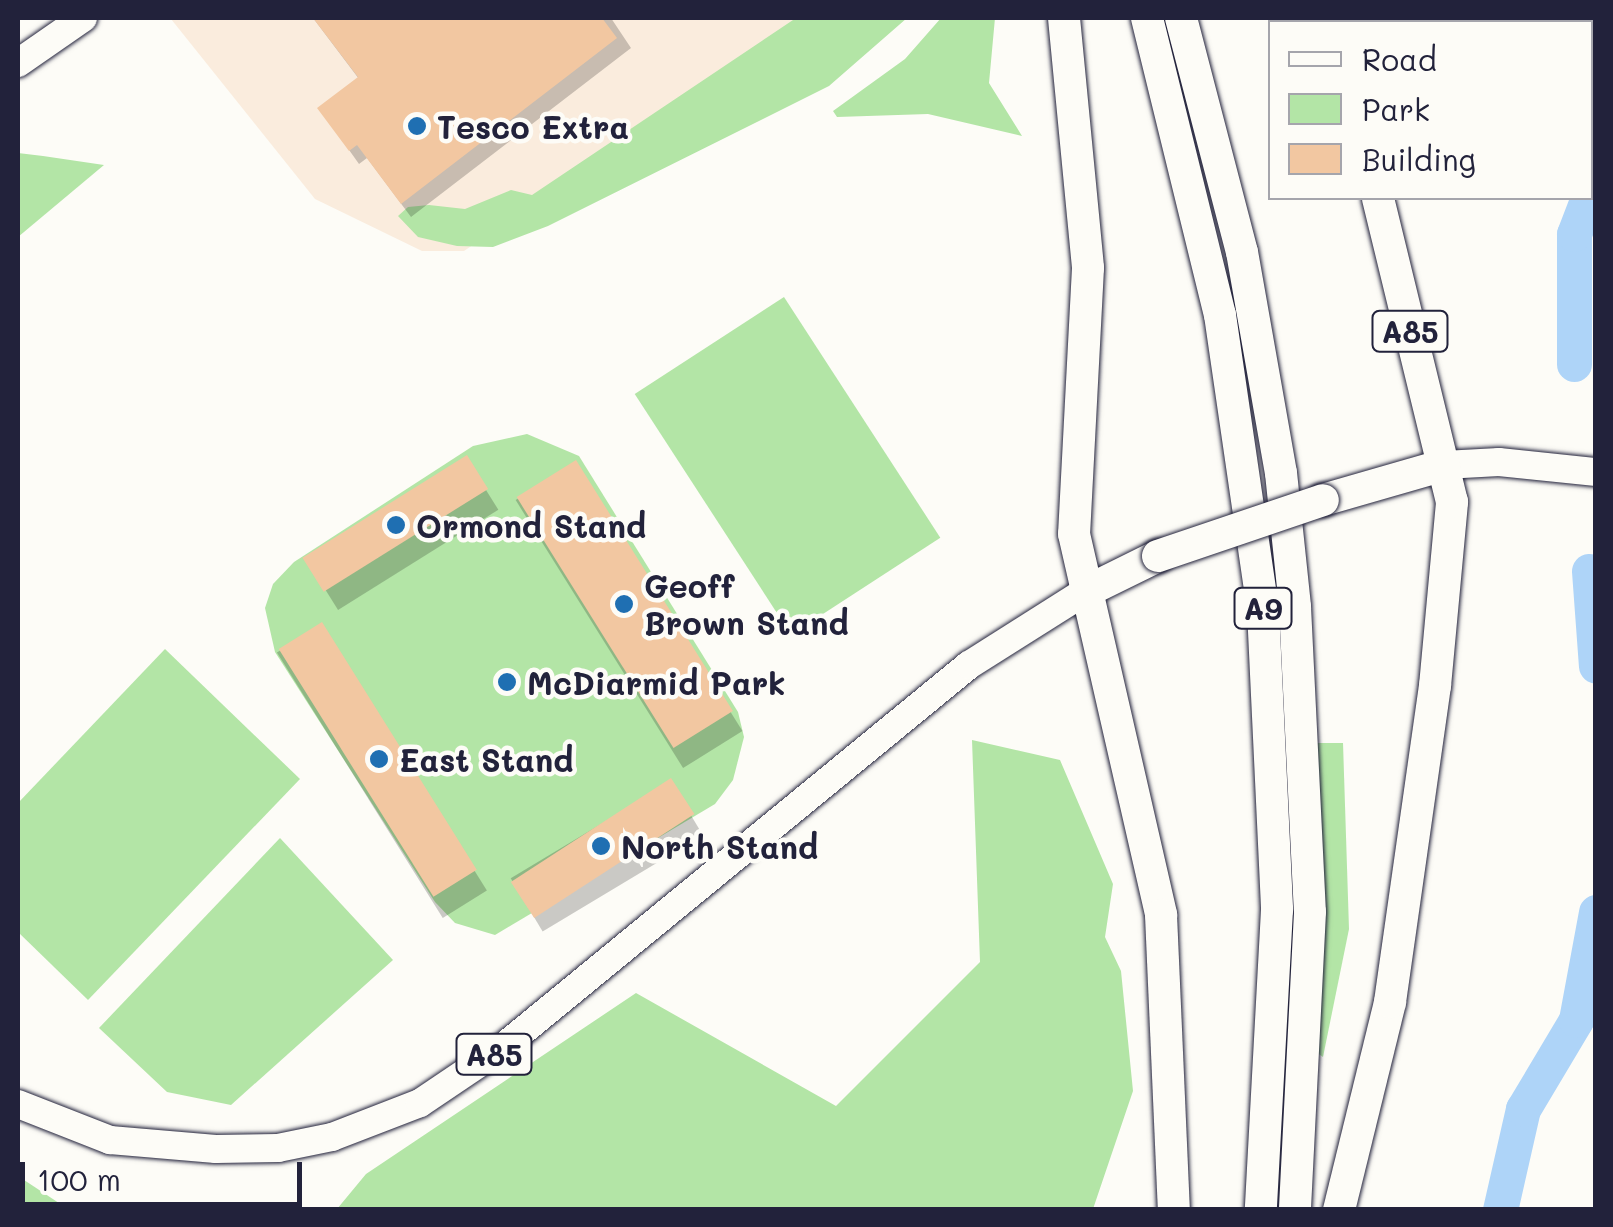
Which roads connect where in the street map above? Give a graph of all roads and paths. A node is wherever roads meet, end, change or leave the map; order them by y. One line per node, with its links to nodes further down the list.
1 (1064, 18): 9 (highway)
2 (1147, 18): 12 (highway, A9)
3 (1181, 18): 13 (highway, A9)
4 (74, 20): 5 (main road)
5 (18, 63)
6 (1378, 200): 7 (highway, A85)
7 (1444, 465): 8 (main road); 9 (highway, A85, bridge); 14 (highway)
8 (1596, 472)
9 (1082, 593): 10 (main road, A85); 11 (highway)
10 (18, 1104)
11 (1174, 1210)
12 (1261, 1210)
13 (1295, 1210)
14 (1339, 1210)

